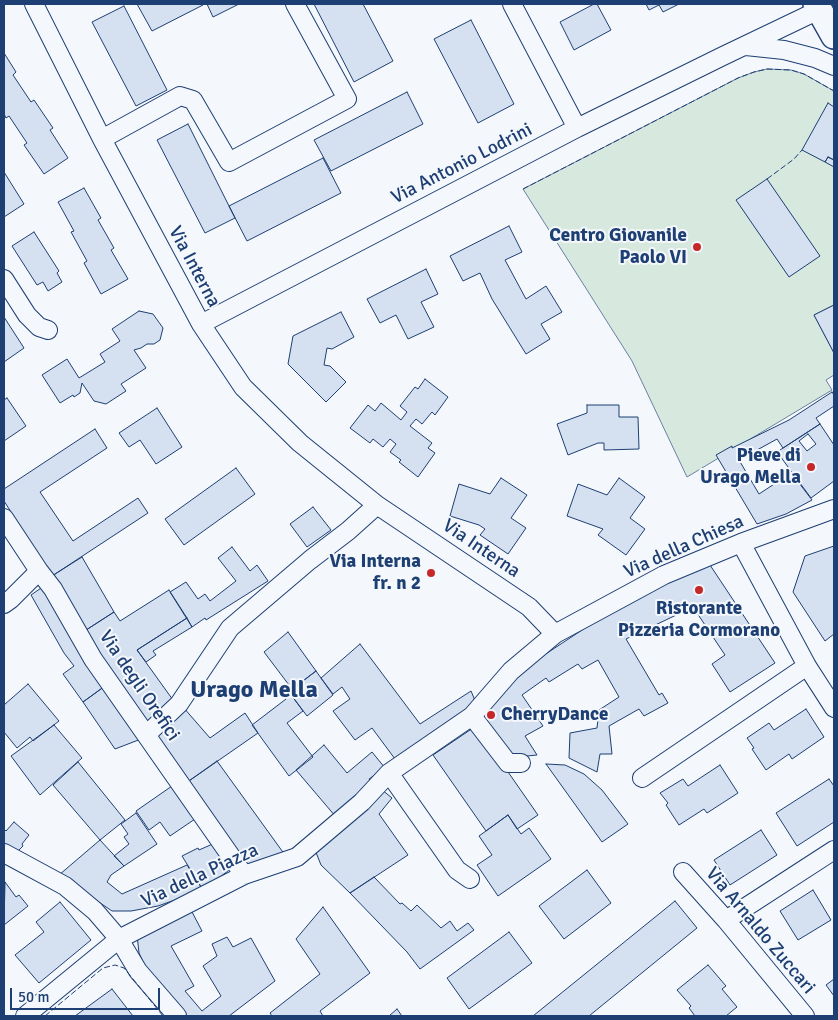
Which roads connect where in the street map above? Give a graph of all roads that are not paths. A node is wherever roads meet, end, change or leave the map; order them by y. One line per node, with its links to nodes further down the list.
1 (34, 4): 9 (street, Via Interna)
2 (295, 4): 9 (street)
3 (512, 4): 8 (street)
4 (823, 6): 5 (street); 6 (street, Via Antonio Lodrini)
5 (834, 36)
6 (745, 46): 7 (street); 8 (street, Via Antonio Lodrini)
7 (834, 66)
8 (577, 128): 11 (street, Via Antonio Lodrini)
9 (102, 139): 11 (street, Via Interna)
10 (4, 280): 12 (street)
11 (201, 324): 13 (street, Via Interna)
12 (48, 330)
13 (378, 505): 19 (street, Via Interna); 23 (street)
14 (834, 509): 16 (street, Via della Chiesa)
15 (4, 518): 17 (street, Via degli Orefici)
16 (741, 543): 19 (street, Via della Chiesa); 20 (street)
17 (39, 571): 18 (street); 23 (street, Via degli Orefici)
18 (4, 604)
19 (555, 634): 22 (street, Via della Piazza)
20 (807, 666): 21 (street); 26 (street)
21 (834, 708)
22 (472, 716): 24 (street); 25 (street, Via della Piazza)
23 (146, 735): 30 (street, Via degli Orefici)
24 (521, 763)
25 (389, 773): 30 (street, Via della Piazza); 31 (street)
26 (642, 778)
27 (834, 850): 32 (street)
28 (4, 856): 33 (street)
29 (683, 872): 32 (street, Via Arnaldo Zuccari)
30 (244, 876): 33 (street, Via della Piazza)
31 (470, 879)
32 (726, 920): 36 (street, Via Arnaldo Zuccari)
33 (119, 939): 34 (street, Via della Piazza); 35 (street)
34 (25, 1016)
35 (177, 1016)
36 (804, 1016)

